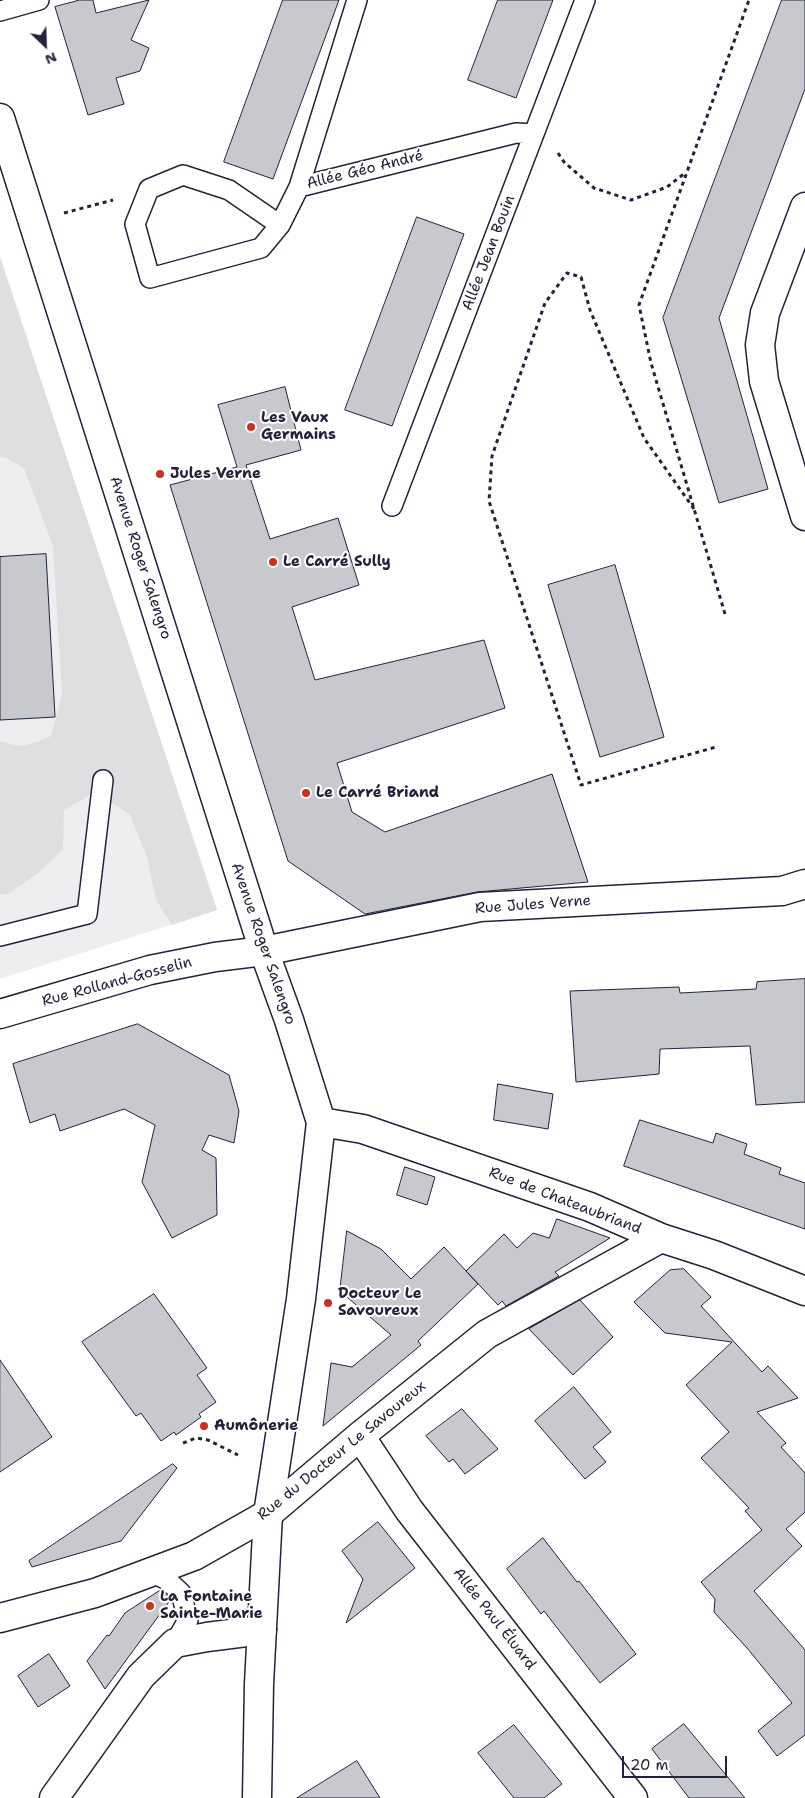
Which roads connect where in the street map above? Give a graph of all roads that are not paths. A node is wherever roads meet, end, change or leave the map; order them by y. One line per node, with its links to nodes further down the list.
1 (39, 0): 4 (lane)
2 (357, 0): 7 (lane, Allée Géo André)
3 (585, 0): 6 (lane, Allée Jean Bouin)
4 (0, 12)
5 (0, 118): 15 (street, Avenue Roger Salengro)
6 (534, 134): 7 (lane, Allée Géo André); 10 (lane, Allée Jean Bouin)
7 (299, 187): 9 (lane)
8 (805, 207): 11 (street)
9 (280, 225): 9 (lane)
10 (392, 506)
11 (805, 516)
12 (103, 780): 14 (lane)
13 (805, 884): 15 (street, Rue Jules Verne)
14 (0, 936)
15 (264, 951): 16 (street, Rue Rolland-Gosselin); 17 (street, Avenue Roger Salengro)
16 (0, 1014)
17 (321, 1122): 18 (street, Rue de Chateaubriand); 21 (street, Avenue Roger Salengro)
18 (661, 1238): 19 (street, Rue de Chateaubriand); 20 (street, Rue du Docteur Le Savoureux)
19 (805, 1291)
20 (360, 1436): 21 (street, Rue du Docteur Le Savoureux); 28 (street, Allée Paul Éluard)
21 (268, 1514): 22 (street, Rue du Docteur Le Savoureux); 24 (street, Avenue Roger Salengro)
22 (151, 1572): 23 (street, Rue du Docteur Le Savoureux); 25 (lane)
23 (0, 1618)
24 (262, 1630): 25 (street); 27 (street, Avenue Roger Salengro)
25 (175, 1643): 26 (street)
26 (54, 1798)
27 (257, 1798)
28 (633, 1798)

